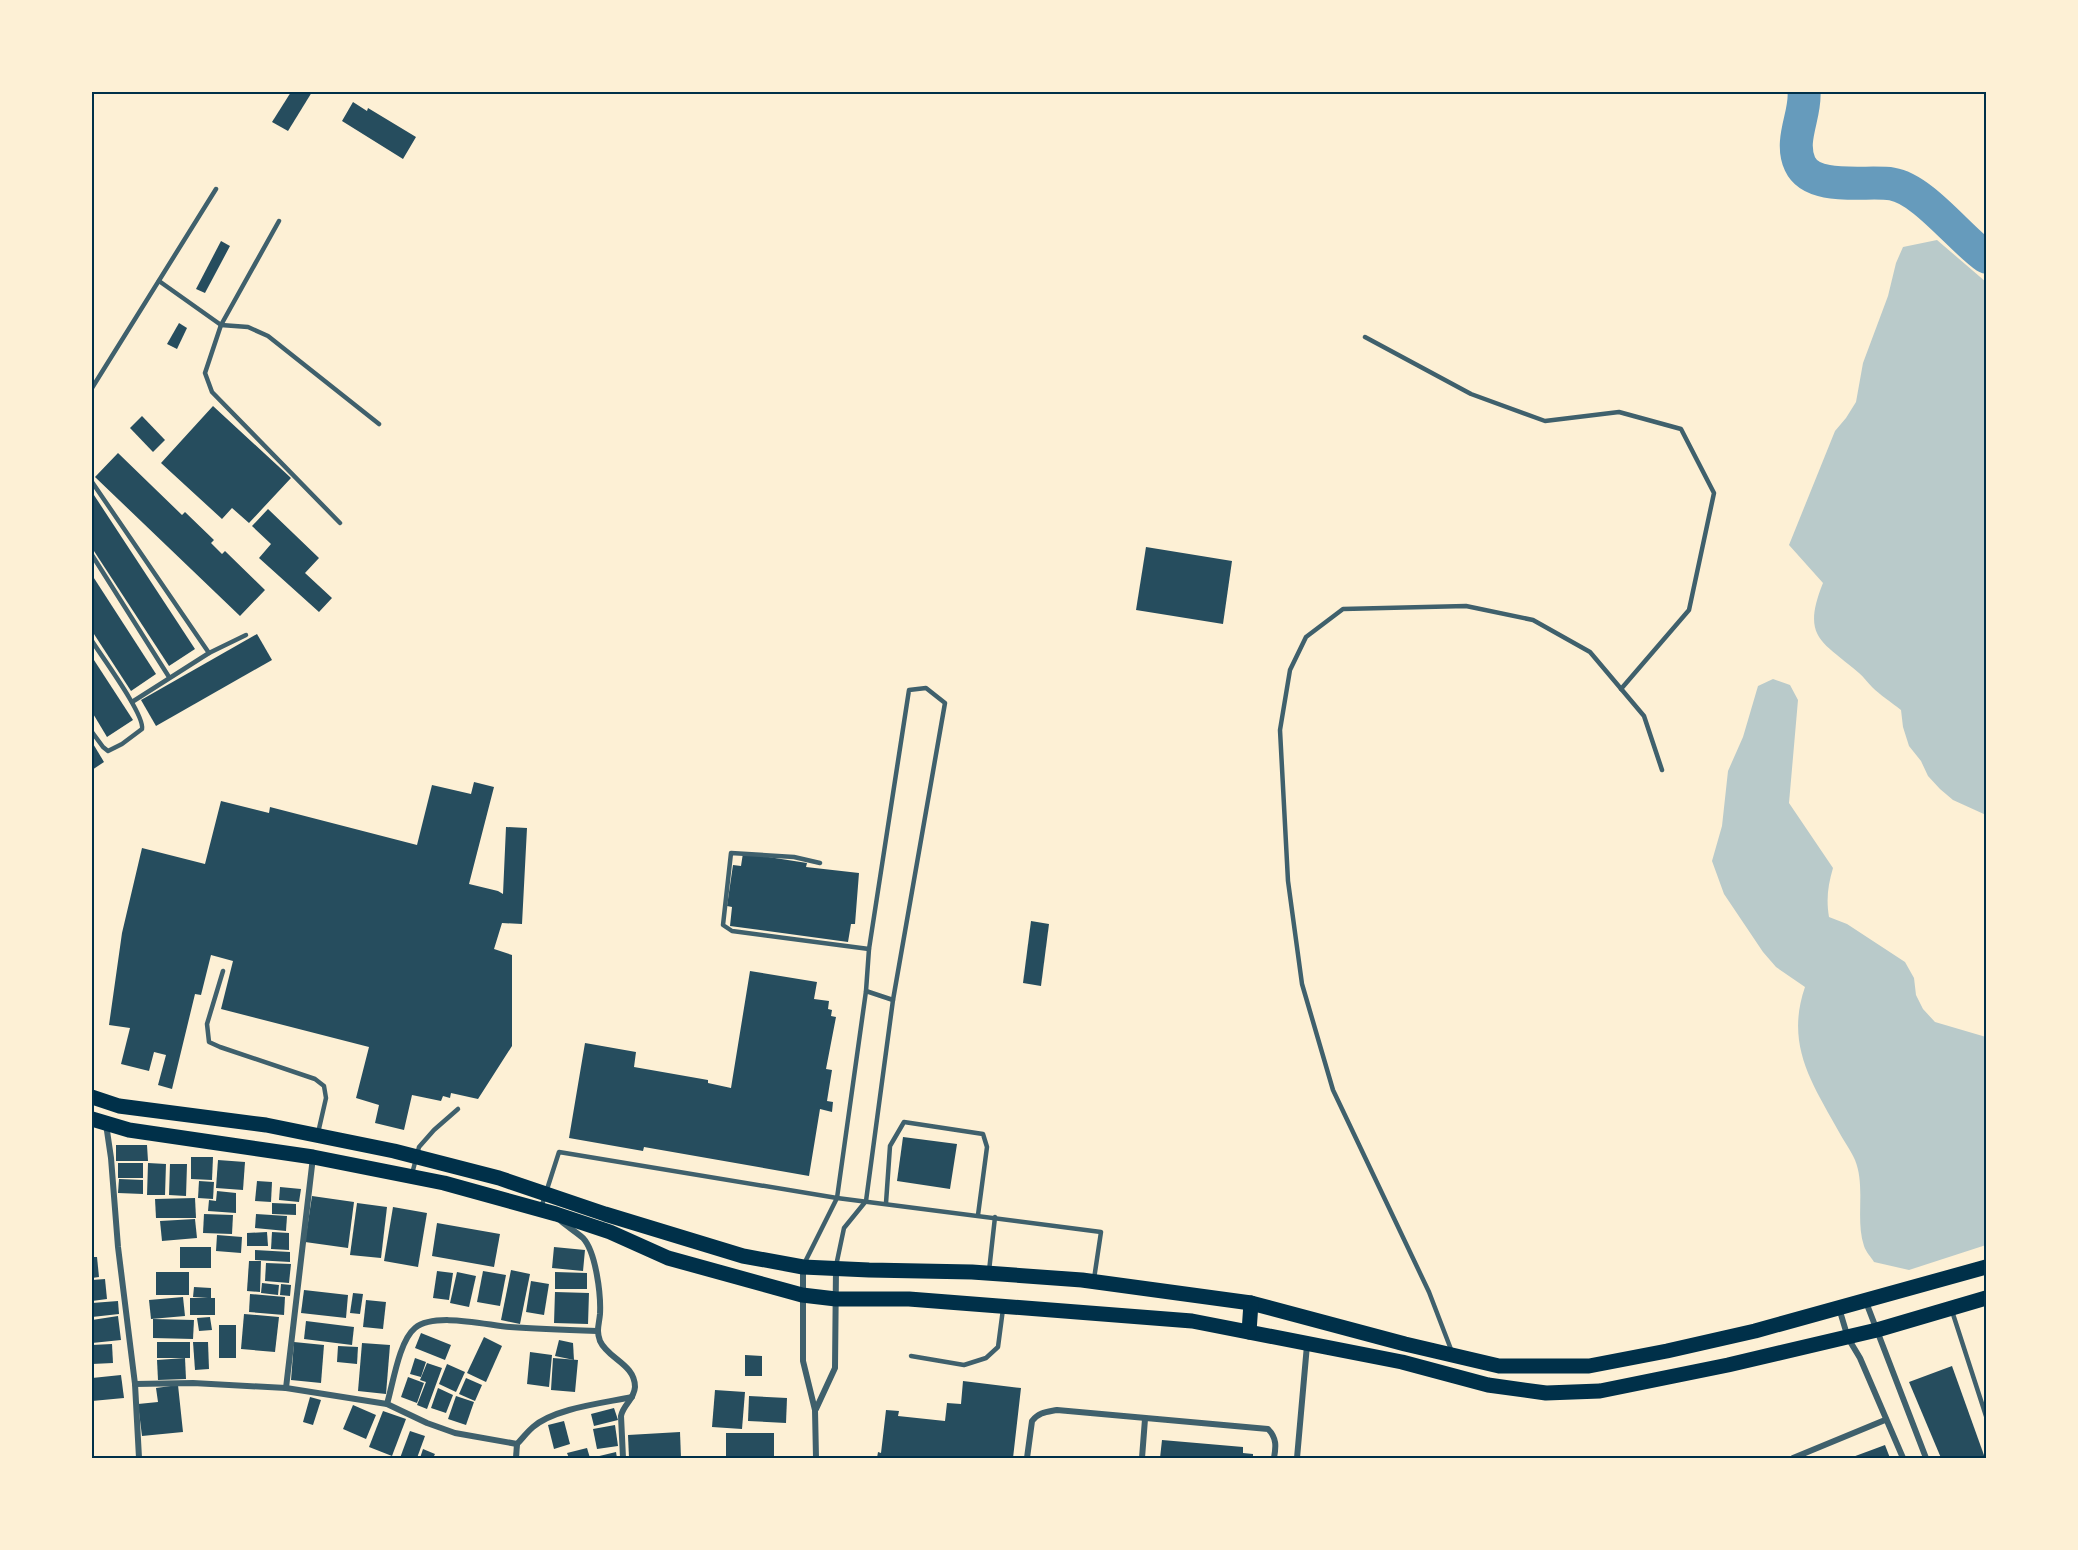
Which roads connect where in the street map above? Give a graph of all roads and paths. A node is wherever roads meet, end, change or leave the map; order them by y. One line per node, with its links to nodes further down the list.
1 (216, 189): 3 (lane)
2 (279, 222): 4 (lane)
3 (159, 281): 4 (lane); 6 (lane)
4 (220, 325): 7 (lane); 9 (lane)
5 (1365, 337): 15 (lane)
6 (92, 388)
7 (379, 424)
8 (92, 482): 13 (lane)
9 (340, 523)
10 (92, 555): 14 (lane)
11 (246, 635): 13 (lane)
12 (92, 641): 16 (lane)
13 (209, 653): 14 (lane)
14 (169, 678): 16 (lane)
15 (1621, 689): 18 (lane); 56 (lane)
16 (132, 702): 17 (lane)
17 (92, 732)
18 (1662, 770)
19 (820, 862): 20 (lane)
20 (870, 949): 22 (lane); 23 (lane)
21 (223, 971): 27 (lane)
22 (866, 990): 23 (lane); 32 (lane)
23 (893, 1000): 33 (lane)
24 (92, 1097): 27 (main road)
25 (458, 1110): 29 (lane)
26 (99, 1121): 28 (main road); 58 (street)
27 (317, 1136): 28 (main road); 29 (main road)
28 (313, 1157): 30 (main road); 59 (street)
29 (416, 1157): 30 (lane); 31 (main road)
30 (411, 1176): 35 (main road)
31 (553, 1196): 32 (lane); 35 (street); 35 (lane); 38 (main road)
32 (837, 1198): 33 (lane); 38 (lane)
33 (866, 1202): 34 (lane); 40 (lane)
34 (886, 1203): 36 (lane); 36 (lane)
35 (548, 1212): 43 (main road); 52 (street)
36 (978, 1215): 37 (lane)
37 (995, 1217): 41 (lane); 42 (lane)
38 (803, 1267): 40 (main road); 43 (street)
39 (1986, 1267): 46 (main road)
40 (836, 1269): 41 (main road); 45 (street)
41 (988, 1273): 42 (main road)
42 (1094, 1281): 47 (main road)
43 (802, 1295): 45 (main road); 62 (street)
44 (1986, 1298): 50 (main road)
45 (836, 1299): 48 (main road); 62 (street)
46 (1866, 1301): 49 (main road); 51 (street)
47 (1251, 1303): 53 (main road); 56 (main road)
48 (1003, 1306): 53 (main road); 57 (lane)
49 (1839, 1308): 54 (street); 56 (main road)
50 (1951, 1309): 51 (main road); 63 (lane)
51 (1877, 1330): 54 (main road); 77 (street)
52 (597, 1331): 60 (street); 61 (street)
53 (1249, 1332): 55 (main road)
54 (1848, 1338): 55 (main road); 65 (street)
55 (1307, 1344): 74 (street)
56 (1453, 1354)
57 (911, 1356)
58 (135, 1384): 59 (street); 67 (street)
59 (286, 1388): 61 (street)
60 (633, 1396): 66 (street); 69 (street)
61 (387, 1404): 66 (street)
62 (816, 1410): 70 (street)
63 (1986, 1416)
64 (1145, 1419): 71 (street); 72 (street); 73 (street)
65 (1885, 1420): 75 (street); 76 (street)
66 (517, 1444): 68 (street)
67 (140, 1458)
68 (516, 1458)
69 (623, 1458)
70 (816, 1458)
71 (1027, 1458)
72 (1142, 1458)
73 (1275, 1458)
74 (1297, 1458)
75 (1793, 1458)
76 (1903, 1458)
77 (1926, 1458)

